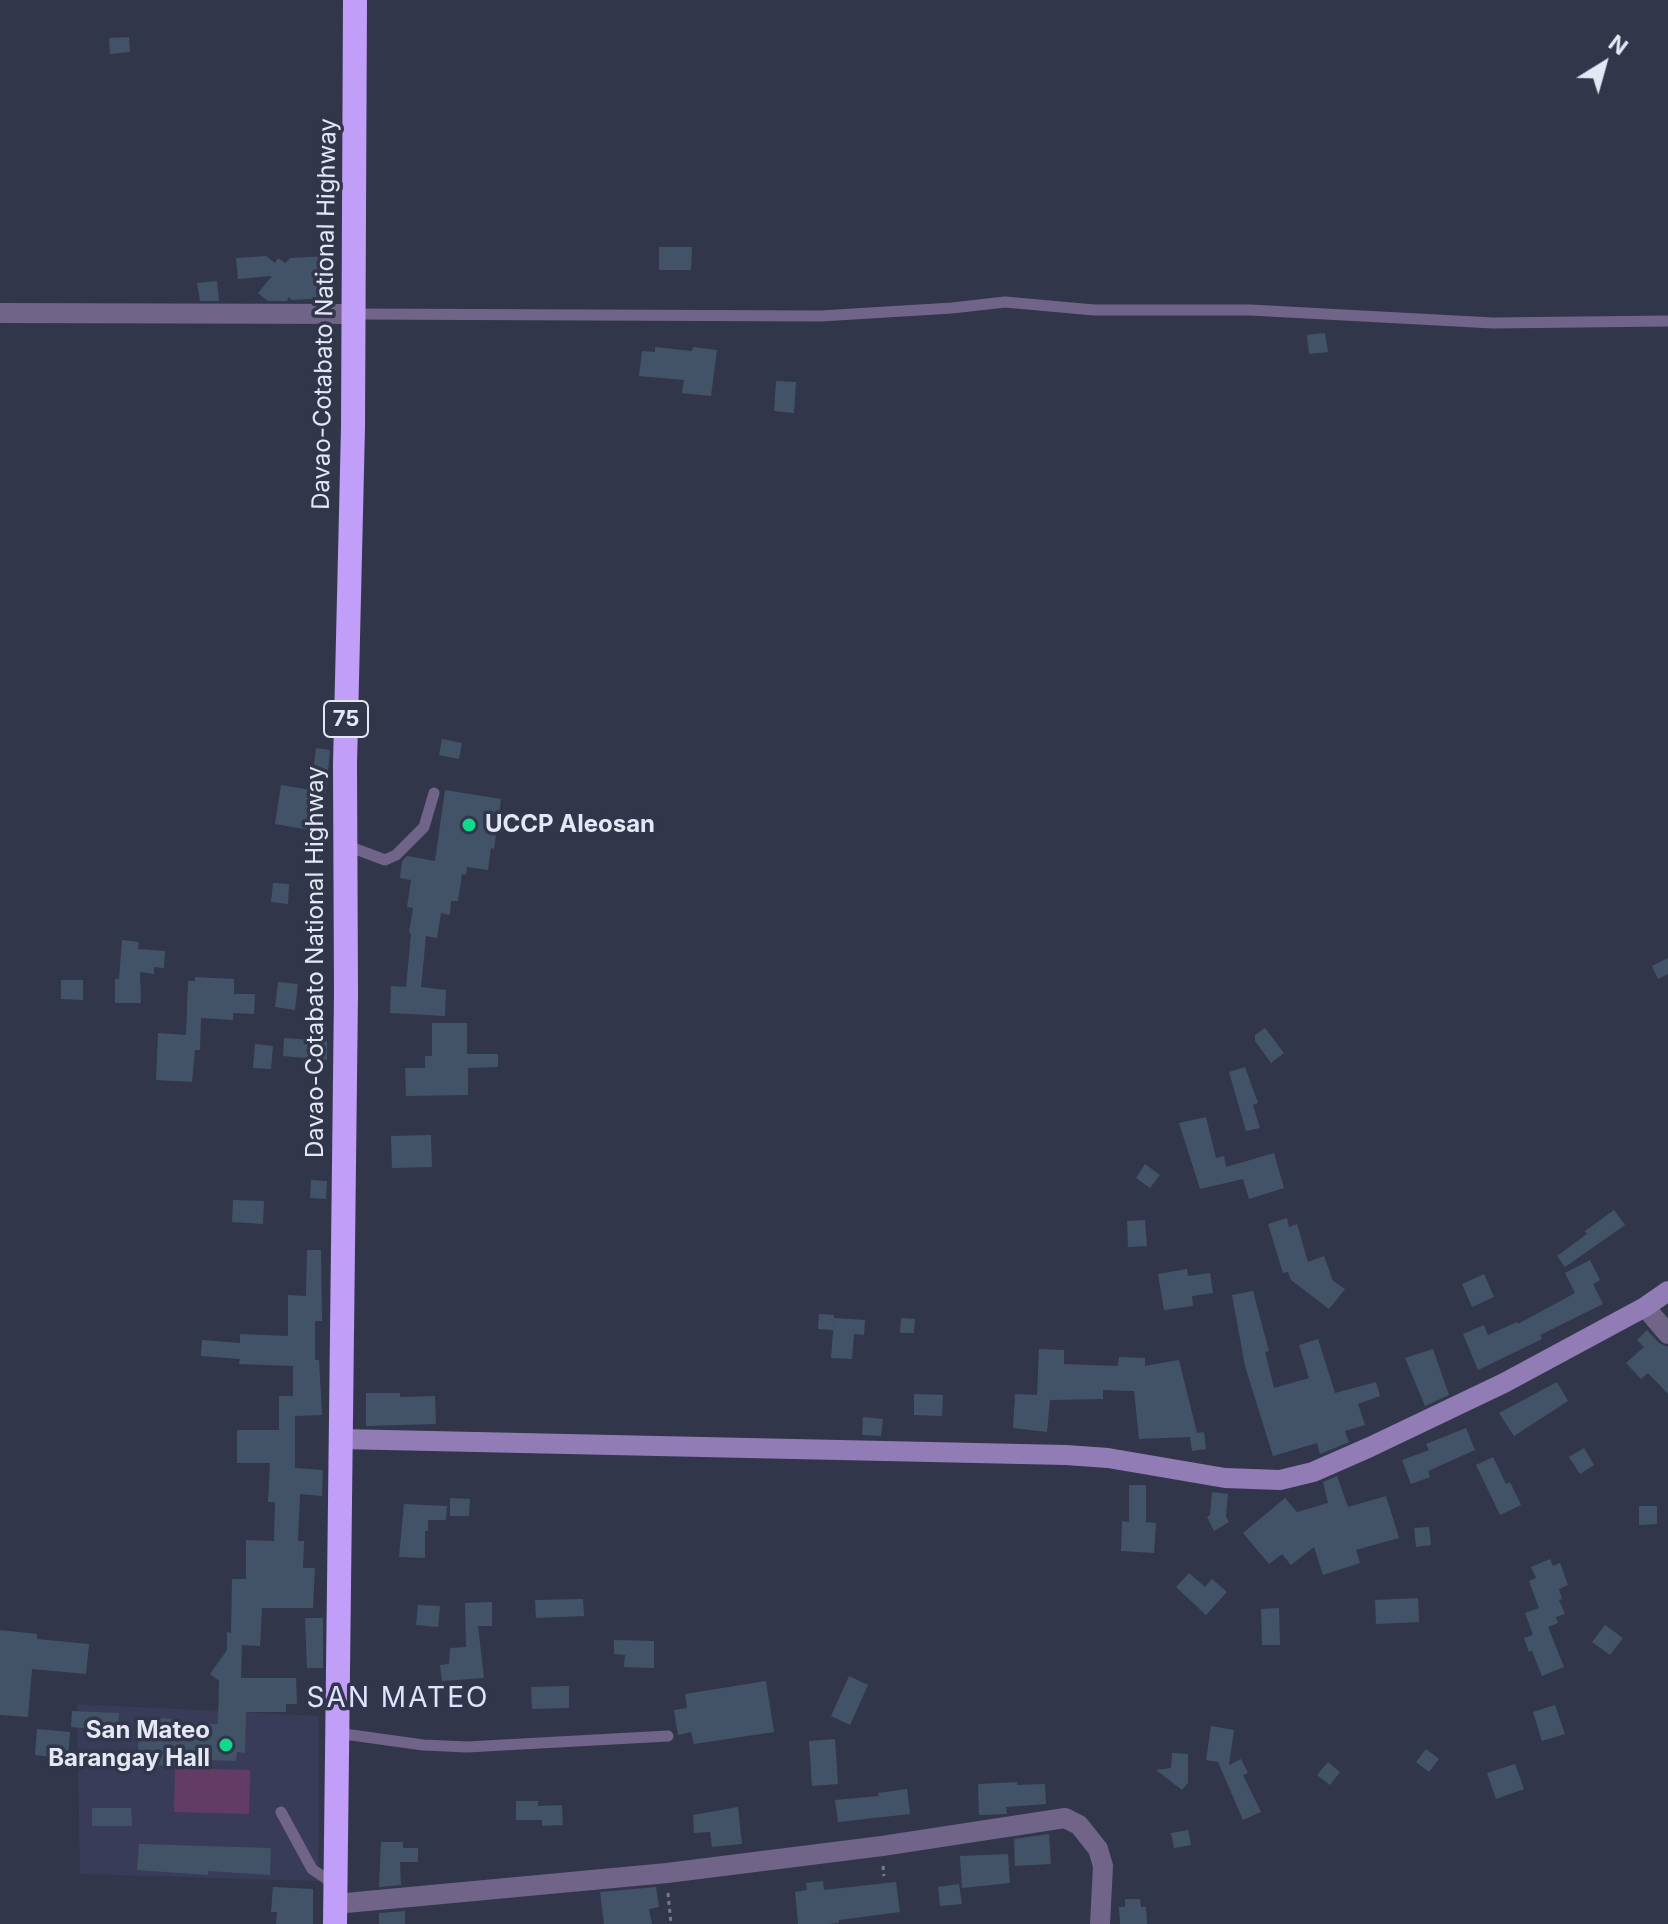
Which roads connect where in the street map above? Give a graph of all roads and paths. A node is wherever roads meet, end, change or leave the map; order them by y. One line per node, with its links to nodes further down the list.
1 (355, 0): 3 (highway, Davao-Cotabato National Highway / 75)
2 (0, 313): 3 (street)
3 (354, 314): 4 (lane); 6 (highway, Davao-Cotabato National Highway / 75)
4 (1668, 321)
5 (434, 793): 6 (lane)
6 (344, 844): 10 (highway, Davao-Cotabato National Highway / 75)
7 (1668, 1291): 8 (street)
8 (1645, 1307): 9 (street); 10 (street)
9 (1668, 1334)
10 (340, 1439): 11 (highway, Davao-Cotabato National Highway / 75)
11 (337, 1733): 12 (lane); 15 (highway, Davao-Cotabato National Highway / 75)
12 (668, 1736)
13 (281, 1812): 15 (lane)
14 (667, 1873): 15 (street); 16 (path); 17 (street)
15 (335, 1904)
16 (671, 1924)
17 (1100, 1924)

